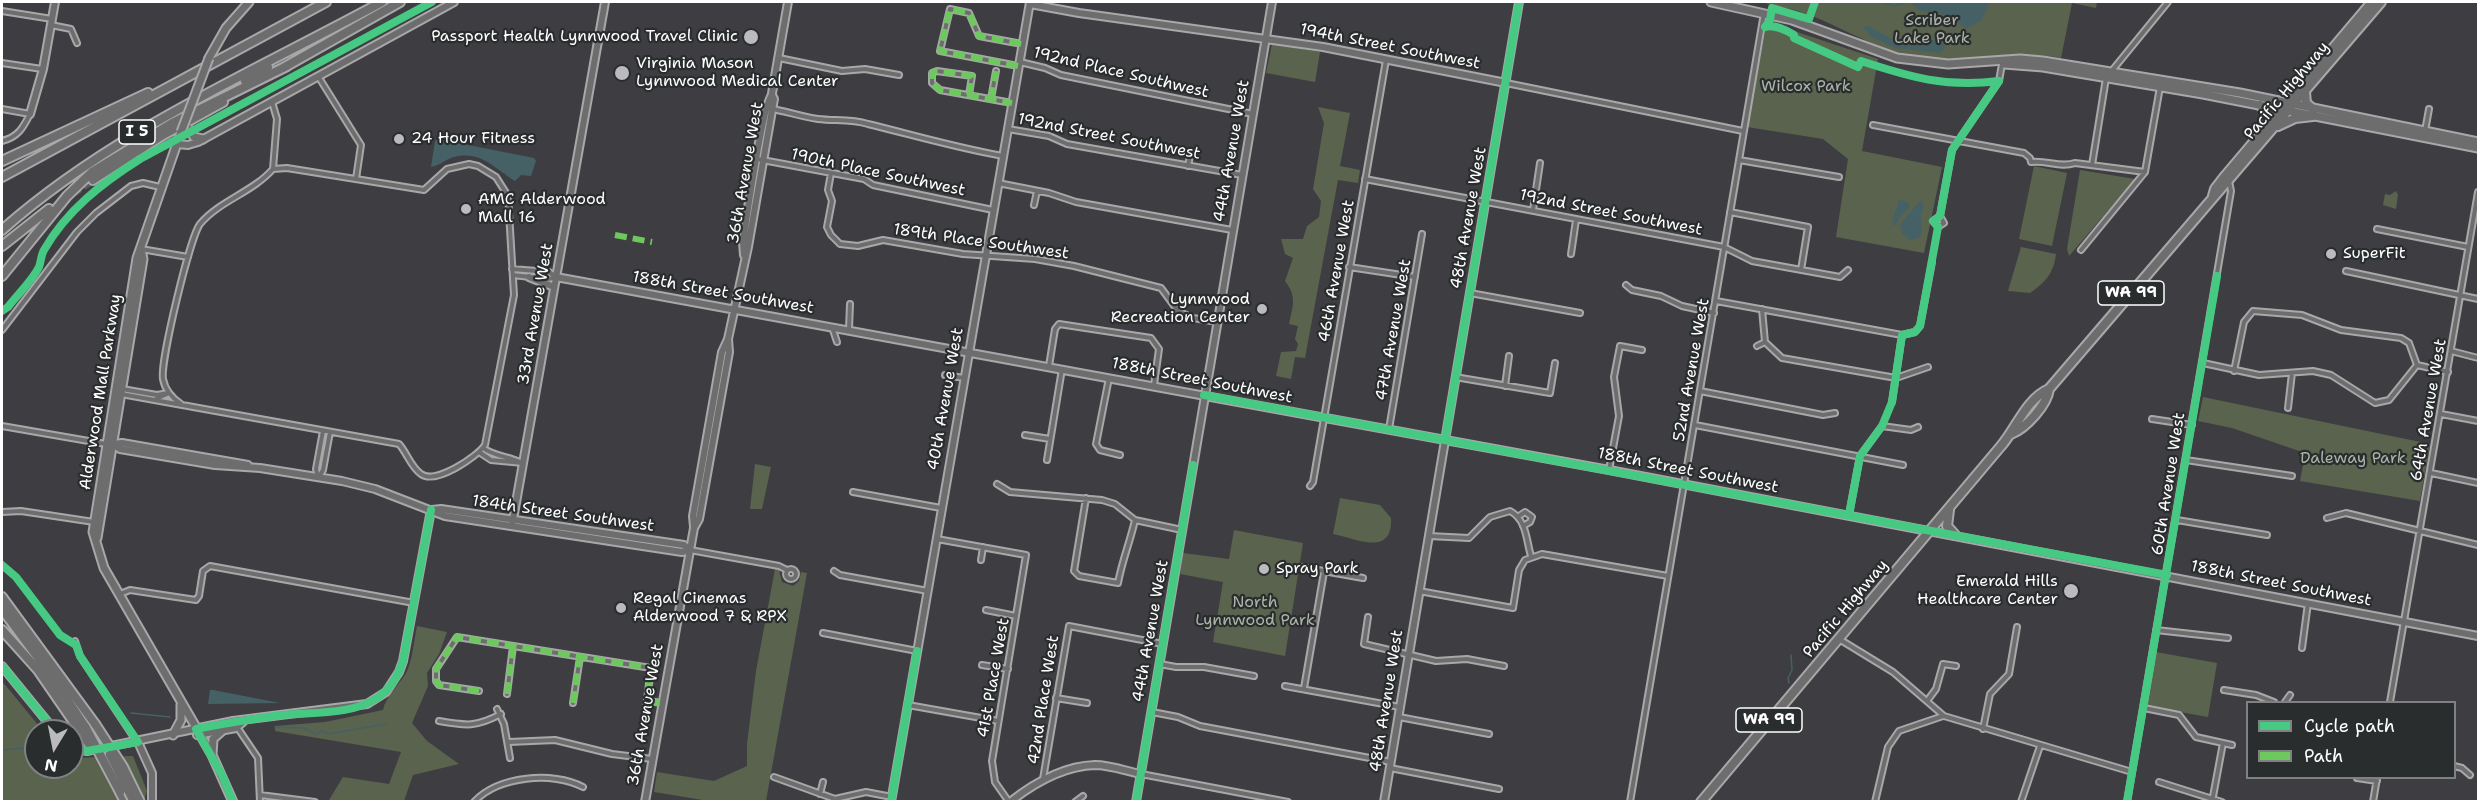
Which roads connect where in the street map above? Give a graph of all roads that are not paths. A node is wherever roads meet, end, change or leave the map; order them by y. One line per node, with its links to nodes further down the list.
1 (55, 2): 18 (street)
2 (249, 2): 64 (main road, Alderwood Mall Parkway, bridge)
3 (326, 2): 32 (highway, I 5)
4 (382, 2): 22 (highway, I 5)
5 (400, 2): 30 (highway)
6 (454, 2): 34 (street)
7 (605, 2): 126 (street, 33rd Avenue West)
8 (788, 2): 23 (street, 36th Avenue West)
9 (1272, 2): 19 (street, 44th Avenue West)
10 (1519, 2): 37 (street, 48th Avenue West)
11 (1711, 2): 17 (main road)
12 (2168, 2): 36 (street)
13 (2372, 2): 50 (highway, Pacific Highway / WA 99)
14 (2381, 2): 41 (highway, Pacific Highway / WA 99)
15 (1030, 3): 19 (street, 194th Street Southwest); 21 (street, 40th Avenue West)
16 (2, 11): 18 (street)
17 (1764, 12): 26 (main road); 65 (street, 52nd Avenue West)
18 (52, 22): 20 (street); 31 (street)
19 (1266, 38): 25 (street, 194th Street Southwest); 56 (street, 44th Avenue West)
20 (77, 43)
21 (1022, 44): 28 (street, 40th Avenue West); 28 (street, 192nd Place Southwest)
22 (285, 53): 47 (highway); 106 (highway, I 5)
23 (778, 58): 35 (street); 43 (street, 36th Avenue West)
24 (2020, 59): 26 (main road); 29 (main road); 36 (main road)
25 (1386, 60): 37 (street, 194th Street Southwest); 89 (street, 46th Avenue West)
26 (1987, 61): 29 (main road)
27 (2, 63): 31 (street)
28 (1019, 64): 48 (street, 40th Avenue West); 56 (street, 192nd Place Southwest)
29 (2001, 64): 36 (main road); 69 (street)
30 (287, 66): 47 (highway); 90 (highway)
31 (43, 69): 55 (street)
32 (199, 71): 78 (highway); 86 (highway, I 5)
33 (996, 71): 45 (street)
34 (317, 74): 46 (street); 88 (street)
35 (899, 75)
36 (2107, 76): 38 (main road); 39 (main road); 80 (street)
37 (1506, 83): 65 (street, 194th Street Southwest); 97 (street, 48th Avenue West)
38 (2169, 83): 39 (main road); 40 (main road)
39 (2160, 87): 42 (main road); 83 (street)
40 (2212, 89): 42 (main road); 50 (main road)
41 (2306, 90): 50 (highway, Pacific Highway / WA 99); 54 (highway)
42 (2203, 94): 49 (main road)
43 (772, 95): 52 (street, 36th Avenue West); 57 (street); 76 (street, 36th Avenue West)
44 (969, 95): 44 (street); 45 (street)
45 (991, 99): 48 (street)
46 (271, 101): 68 (street); 82 (street)
47 (211, 103): 124 (highway)
48 (1012, 103): 62 (street, 40th Avenue West)
49 (2260, 105): 50 (main road); 61 (highway)
50 (2287, 108): 54 (main road); 61 (highway, Pacific Highway / WA 99)
51 (2, 109): 55 (street)
52 (773, 109): 57 (street, 36th Avenue West); 74 (street)
53 (2429, 109): 66 (street)
54 (2314, 113): 58 (main road); 59 (main road); 61 (highway)
55 (30, 114): 70 (street)
56 (1253, 114): 85 (street, 44th Avenue West)
57 (771, 118): 76 (street, 36th Avenue West)
58 (2356, 118): 59 (main road); 63 (main road)
59 (2342, 122): 63 (main road)
60 (1873, 125): 69 (street)
61 (2269, 128): 91 (highway, Pacific Highway / WA 99); 96 (highway, Pacific Highway / WA 99)
62 (1008, 129): 74 (street, 40th Avenue West); 81 (street, 192nd Street Southwest)
63 (2398, 129): 66 (main road); 67 (main road)
64 (184, 130): 68 (main road); 72 (main road, Alderwood Mall Parkway)
65 (1743, 131): 77 (street, 52nd Avenue West)
66 (2425, 131): 67 (main road); 71 (main road)
67 (2418, 136): 73 (main road)
68 (203, 140): 72 (street)
69 (1957, 140): 80 (street); 103 (street)
70 (2, 141)
71 (2478, 142)
72 (177, 144): 93 (main road, Alderwood Mall Parkway)
73 (2478, 148)
74 (1002, 156): 92 (street, 40th Avenue West)
75 (1190, 156): 81 (street)
76 (760, 160): 84 (street, 190th Place Southwest); 135 (street, 36th Avenue West)
77 (1739, 160): 87 (street); 102 (street, 52nd Avenue West)
78 (2, 161)
79 (1540, 163): 101 (street)
80 (2092, 165): 83 (street)
81 (1188, 166): 85 (street, 192nd Street Southwest)
82 (273, 169): 88 (street); 116 (street)
83 (2145, 172): 113 (street)
84 (831, 173): 100 (street, 190th Place Southwest); 115 (street, 189th Place Southwest)
85 (1242, 175): 107 (street, 44th Avenue West)
86 (2, 177)
87 (1839, 177)
88 (356, 179): 119 (street)
89 (1365, 179): 97 (street, 192nd Street Southwest); 118 (street, 46th Avenue West)
90 (93, 180)
91 (2229, 181): 96 (highway, Pacific Highway / WA 99); 152 (street, 60th Avenue West)
92 (998, 183): 94 (street); 100 (street, 40th Avenue West)
93 (160, 187): 112 (main road, Alderwood Mall Parkway); 142 (street)
94 (1036, 191): 98 (street); 107 (street)
95 (2478, 192): 111 (street, 64th Avenue West)
96 (2213, 196): 214 (highway, Pacific Highway / WA 99)
97 (1485, 201): 101 (street, 192nd Street Southwest); 130 (street, 48th Avenue West)
98 (1034, 205)
99 (49, 209): 109 (highway)
100 (993, 210): 115 (street, 40th Avenue West)
101 (1533, 210): 104 (street, 192nd Street Southwest)
102 (1730, 212): 110 (street, 52nd Avenue West); 120 (street)
103 (1940, 216)
104 (1576, 220): 110 (street, 192nd Street Southwest); 114 (street)
105 (2377, 229): 111 (street)
106 (2, 230)
107 (1232, 230): 139 (street, 44th Avenue West)
108 (1422, 234): 127 (street, 47th Avenue West)
109 (2, 246)
110 (1724, 247): 120 (street, 192nd Street Southwest); 133 (street, 52nd Avenue West)
111 (2468, 247): 131 (street, 64th Avenue West)
112 (141, 249): 116 (street); 168 (main road, Alderwood Mall Parkway); 190 (main road, Alderwood Mall Parkway)
113 (2081, 250)
114 (1571, 254)
115 (985, 255): 139 (street, 189th Place Southwest); 147 (street, 40th Avenue West)
116 (188, 257): 169 (street)
117 (1932, 262): 143 (street)
118 (1349, 267): 127 (street); 177 (street, 46th Avenue West)
119 (512, 269): 123 (street); 126 (street, 188th Street Southwest)
120 (1801, 270): 121 (street, 192nd Street Southwest)
121 (1848, 270)
122 (2346, 271): 131 (street)
123 (513, 275): 125 (street, 188th Street Southwest); 191 (street)
124 (2, 276)
125 (529, 277): 126 (street, 188th Street Southwest); 129 (street)
126 (556, 277): 129 (street, 33rd Avenue West); 135 (street, 188th Street Southwest)
127 (1415, 277): 184 (street, 47th Avenue West)
128 (1626, 285): 137 (street)
129 (554, 287): 200 (street, 33rd Avenue West)
130 (1469, 293): 138 (street); 162 (street, 48th Avenue West)
131 (2461, 295): 132 (street); 148 (street, 64th Avenue West)
132 (2478, 299)
133 (1716, 301): 136 (street); 137 (street, 52nd Avenue West)
134 (850, 303): 141 (street)
135 (733, 309): 140 (street, 188th Street Southwest); 238 (street, 36th Avenue West)
136 (1761, 309): 143 (street); 144 (street)
137 (1714, 313): 167 (street, 52nd Avenue West)
138 (1580, 314)
139 (1217, 321): 170 (street, 44th Avenue West)
140 (832, 327): 141 (street, 188th Street Southwest); 141 (street)
141 (848, 329): 147 (street, 188th Street Southwest)
142 (2, 330)
143 (1902, 334): 164 (street)
144 (1765, 342): 145 (street); 164 (street)
145 (1757, 346)
146 (1642, 350): 203 (street)
147 (968, 351): 153 (street, 188th Street Southwest); 163 (street, 40th Avenue West)
148 (2451, 351): 150 (street); 158 (street, 64th Avenue West)
149 (1509, 356): 166 (street)
150 (2478, 358)
151 (1556, 363): 166 (street)
152 (2203, 363): 157 (street); 181 (street, 60th Avenue West)
153 (1049, 366): 156 (street, 188th Street Southwest); 165 (street)
154 (2417, 366): 157 (street); 158 (street); 159 (street)
155 (1928, 367): 164 (street)
156 (1062, 369): 161 (street, 188th Street Southwest); 188 (street)
157 (2234, 371): 159 (street)
158 (2448, 372): 176 (street, 64th Avenue West)
159 (2292, 373): 174 (street)
160 (945, 375): 163 (street)
161 (1109, 377): 165 (street, 188th Street Southwest); 194 (street)
162 (1455, 377): 166 (street); 189 (street, 48th Avenue West)
163 (964, 378): 213 (street, 40th Avenue West)
164 (1896, 378): 172 (street)
165 (1154, 386): 170 (street, 188th Street Southwest)
166 (1505, 386)
167 (1700, 391): 175 (street); 180 (street, 52nd Avenue West)
168 (122, 392): 169 (street); 171 (street); 190 (main road, Alderwood Mall Parkway)
169 (169, 393): 171 (street); 173 (street)
170 (1204, 395): 177 (street, 188th Street Southwest); 226 (street, 44th Avenue West)
171 (153, 400): 173 (street)
172 (1892, 402)
173 (183, 405): 185 (street)
174 (2288, 408)
175 (1835, 413)
176 (2441, 414): 179 (street); 204 (street, 64th Avenue West)
177 (1324, 418): 184 (street, 188th Street Southwest); 210 (street, 46th Avenue West)
178 (2152, 418): 181 (street)
179 (2478, 422)
180 (1695, 425): 195 (street); 209 (street, 52nd Avenue West)
181 (2192, 425): 198 (street, 60th Avenue West)
182 (2, 426): 190 (street, 184th Street Southwest)
183 (1918, 427): 195 (street)
184 (1389, 429): 189 (street, 188th Street Southwest)
185 (323, 431): 186 (street); 206 (street)
186 (330, 432): 192 (street); 206 (street)
187 (1025, 435): 188 (street)
188 (1050, 439): 197 (street)
189 (1445, 440): 203 (street, 188th Street Southwest); 231 (street, 48th Avenue West)
190 (109, 444): 193 (street, 184th Street Southwest); 199 (street, 184th Street Southwest); 222 (main road, Alderwood Mall Parkway); 232 (main road, Alderwood Mall Parkway)
191 (483, 448): 192 (street); 200 (street)
192 (479, 452): 200 (street)
193 (186, 454): 196 (street, 184th Street Southwest); 199 (street)
194 (1120, 455)
195 (1860, 456): 201 (street); 217 (street)
196 (216, 458): 199 (street); 202 (street, 184th Street Southwest)
197 (1047, 460)
198 (2186, 460): 205 (street); 221 (street, 60th Avenue West)
199 (199, 462): 202 (street, 184th Street Southwest)
200 (523, 463): 223 (street, 33rd Avenue West)
201 (1903, 465)
202 (260, 468): 206 (street, 184th Street Southwest)
203 (1609, 470): 209 (street, 188th Street Southwest)
204 (2431, 473): 207 (street); 228 (street, 64th Avenue West)
205 (2292, 476)
206 (318, 477): 215 (street, 184th Street Southwest)
207 (2478, 483)
208 (997, 484): 212 (street)
209 (1685, 484): 217 (street, 188th Street Southwest); 246 (street, 52nd Avenue West)
210 (1310, 486)
211 (853, 492): 213 (street)
212 (1086, 498): 220 (street); 220 (street)
213 (941, 508): 234 (street, 40th Avenue West)
214 (1949, 508): 227 (highway, Pacific Highway / WA 99); 229 (highway)
215 (431, 510): 223 (street, 184th Street Southwest); 253 (street)
216 (2, 512): 222 (street)
217 (1849, 515): 227 (street, 188th Street Southwest)
218 (1519, 516): 224 (street); 224 (street); 231 (street)
219 (2327, 518): 228 (street)
220 (1136, 520): 226 (street)
221 (2177, 520): 230 (street); 245 (street, 60th Avenue West)
222 (94, 522): 232 (main road, Alderwood Mall Parkway)
223 (512, 522): 225 (street, 184th Street Southwest); 235 (street, 184th Street Southwest)
224 (1523, 526): 239 (street)
225 (572, 529): 233 (street, 184th Street Southwest); 235 (street)
226 (1182, 530): 269 (street, 44th Avenue West)
227 (1930, 531): 229 (street, 188th Street Southwest); 267 (highway, Pacific Highway / WA 99)
228 (2420, 533): 236 (street); 260 (street, 64th Avenue West)
229 (1955, 535): 245 (street, 188th Street Southwest)
230 (2267, 535)
231 (1428, 536): 249 (street, 48th Avenue West)
232 (97, 538): 251 (main road, Alderwood Mall Parkway)
233 (637, 538): 235 (street); 238 (street, 184th Street Southwest)
234 (937, 539): 237 (street); 248 (street, 40th Avenue West)
235 (610, 541): 238 (street, 184th Street Southwest)
236 (2478, 545)
237 (983, 547): 240 (street); 257 (street, 41st Place West)
238 (690, 550): 242 (street, 184th Street Southwest); 296 (street, 36th Avenue West)
239 (1532, 556): 246 (street); 249 (street)
240 (981, 560)
241 (1301, 567): 244 (street)
242 (787, 570)
243 (834, 571): 248 (street)
244 (1324, 572): 247 (street); 283 (street)
245 (2167, 575): 254 (street, 188th Street Southwest); 263 (street, 60th Avenue West)
246 (1668, 576): 357 (street, 52nd Avenue West)
247 (1363, 578)
248 (928, 591): 272 (street, 40th Avenue West)
249 (1419, 591): 273 (street, 48th Avenue West)
250 (2, 592): 259 (highway)
251 (120, 595): 253 (street); 294 (main road, Alderwood Mall Parkway)
252 (2, 597): 259 (highway)
253 (414, 603): 310 (street)
254 (2308, 603): 260 (street, 188th Street Southwest); 271 (street)
255 (2, 609): 311 (highway)
256 (986, 610): 257 (street)
257 (1016, 616): 280 (street, 41st Place West)
258 (1368, 617): 273 (street)
259 (21, 622): 311 (highway)
260 (2406, 622): 265 (street, 188th Street Southwest); 293 (street, 64th Avenue West)
261 (2017, 627): 312 (street)
262 (2, 630): 311 (highway)
263 (2156, 630): 266 (street); 300 (street, 60th Avenue West)
264 (824, 633): 272 (street)
265 (2478, 636)
266 (2228, 638)
267 (1839, 639): 290 (street); 358 (highway, Pacific Highway / WA 99)
268 (75, 641): 317 (street)
269 (1163, 644): 275 (street, 44th Avenue West); 288 (street, 42nd Place West)
270 (513, 646): 274 (street); 285 (street); 286 (street)
271 (2302, 648)
272 (917, 651): 298 (street, 40th Avenue West)
273 (1408, 655): 278 (street); 299 (street, 48th Avenue West)
274 (580, 657): 289 (street); 295 (street)
275 (1160, 664): 281 (street); 302 (street, 44th Avenue West)
276 (982, 665): 280 (street)
277 (2, 666): 307 (street)
278 (1504, 666)
279 (1956, 666): 290 (street)
280 (1008, 669): 309 (street, 41st Place West)
281 (1254, 676)
282 (1285, 686): 283 (street)
283 (1304, 688): 299 (street)
284 (2224, 690): 291 (street)
285 (479, 691)
286 (507, 694)
287 (2290, 695): 292 (street)
288 (1056, 698): 297 (street); 332 (street, 42nd Place West)
289 (648, 701): 296 (street); 304 (street)
290 (1927, 701): 305 (street)
291 (2271, 701)
292 (2286, 701)
293 (2390, 701)
294 (180, 702): 314 (main road, Alderwood Mall Parkway); 316 (main road)
295 (573, 703)
296 (662, 703): 325 (street, 36th Avenue West)
297 (1087, 703)
298 (908, 705): 309 (street); 341 (street, 40th Avenue West)
299 (1400, 707): 306 (street, 48th Avenue West)
300 (2144, 708): 319 (street); 328 (street, 60th Avenue West)
301 (497, 709): 303 (street)
302 (1151, 712): 326 (street); 329 (street, 44th Avenue West)
303 (501, 714): 308 (street); 318 (street)
304 (645, 716)
305 (1944, 716): 312 (street); 359 (street)
306 (1398, 717): 315 (street); 326 (street, 48th Avenue West)
307 (45, 719)
308 (440, 721)
309 (999, 721): 352 (street, 41st Place West)
310 (235, 724): 313 (street); 314 (street); 339 (street)
311 (88, 727): 343 (highway, bridge); 344 (highway, bridge); 345 (highway, bridge)
312 (1983, 729): 321 (street)
313 (222, 731): 314 (street); 323 (main road)
314 (198, 732): 316 (street); 323 (main road, Alderwood Mall Parkway)
315 (1489, 734)
316 (173, 735): 317 (street)
317 (138, 742): 322 (street); 346 (street)
318 (509, 742): 324 (street); 325 (street)
319 (2223, 743): 320 (street); 342 (street)
320 (2232, 745)
321 (2040, 746): 328 (street); 360 (street)
322 (84, 750)
323 (212, 755): 347 (main road, Alderwood Mall Parkway)
324 (510, 758)
325 (652, 759): 351 (street, 36th Avenue West)
326 (1390, 765): 337 (street); 356 (street, 48th Avenue West)
327 (2456, 766): 330 (street)
328 (2132, 772): 361 (street, 60th Avenue West)
329 (1140, 774): 332 (street); 354 (street, 44th Avenue West); 355 (street)
330 (2470, 775)
331 (774, 777): 338 (street)
332 (1043, 779): 352 (street)
333 (2377, 779): 363 (street)
334 (823, 782): 338 (street)
335 (2159, 782): 342 (street)
336 (583, 787): 350 (street)
337 (1499, 789)
338 (820, 794): 341 (street)
339 (260, 795): 348 (street); 349 (street)
340 (1083, 796): 353 (street)
341 (891, 799)
342 (2213, 800): 362 (street)
343 (125, 801)
344 (134, 801)
345 (141, 801)
346 (152, 801)
347 (233, 801)
348 (260, 801)
349 (315, 801)
350 (474, 801)
351 (645, 801)
352 (1009, 801)
353 (1075, 801)
354 (1136, 801)
355 (1288, 801)
356 (1384, 801)
357 (1630, 801)
358 (1701, 801)
359 (1875, 801)
360 (2021, 801)
361 (2127, 801)
362 (2222, 801)
363 (2373, 801)

